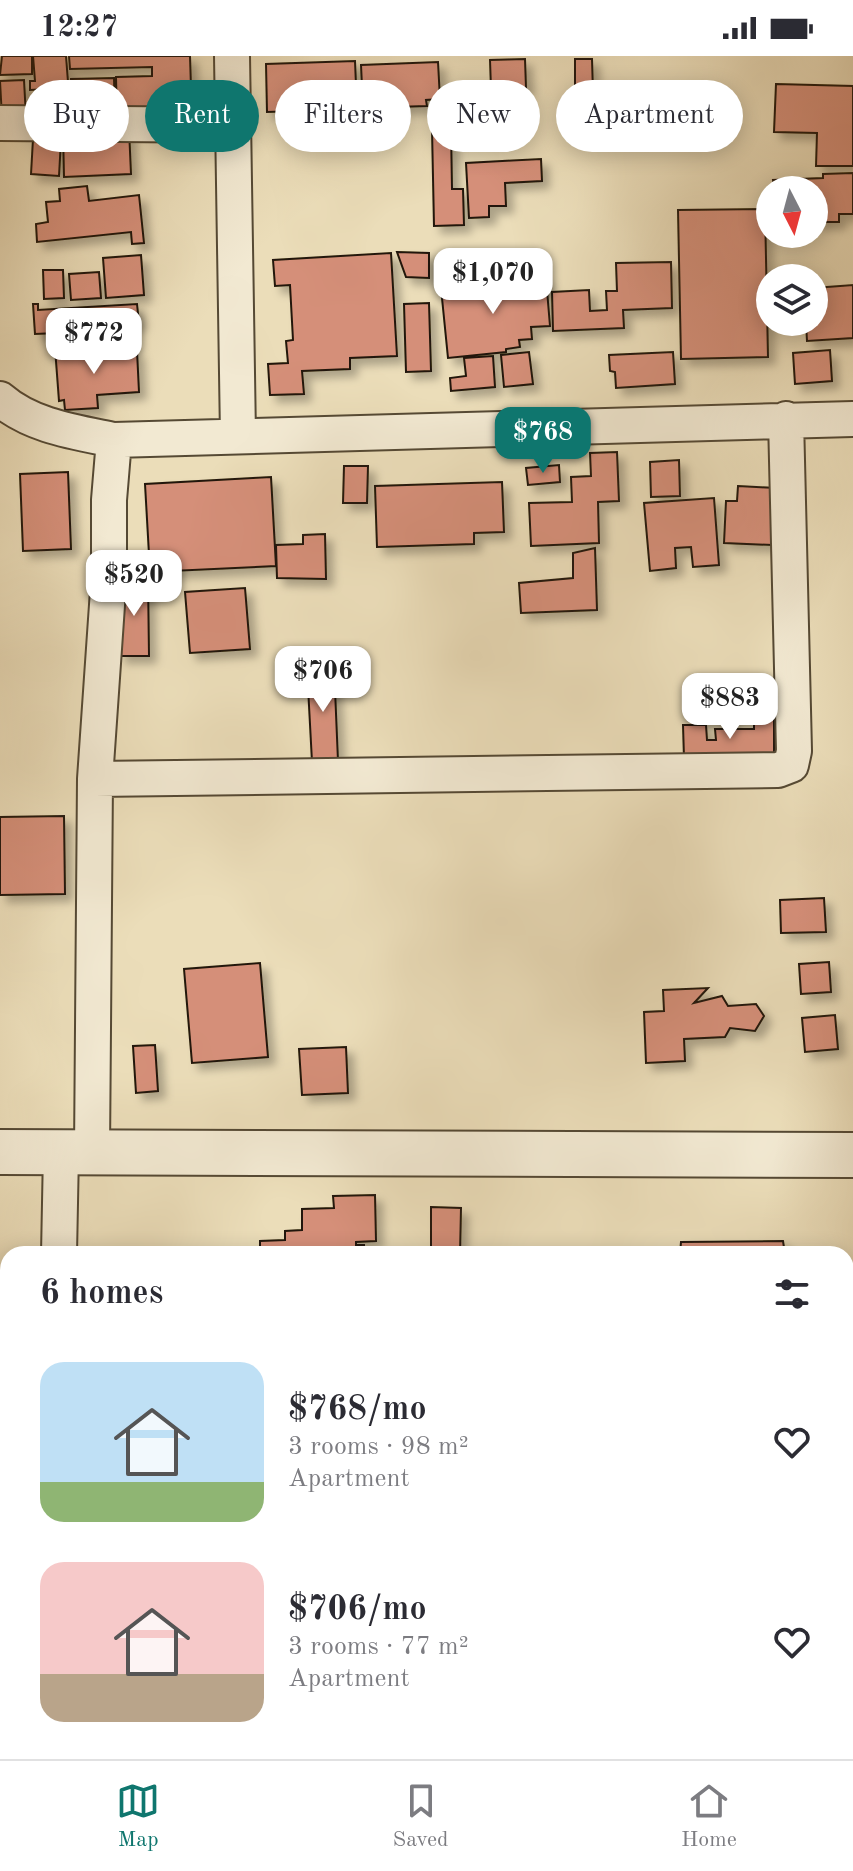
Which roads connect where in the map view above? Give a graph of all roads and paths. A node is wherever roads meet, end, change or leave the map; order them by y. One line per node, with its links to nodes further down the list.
1 (232, 56): 2 (street)
2 (233, 80)
3 (0, 123): 4 (street)
4 (145, 124)
5 (235, 152): 9 (street)
6 (0, 399): 10 (street)
7 (786, 419): 8 (street); 9 (street); 11 (street)
8 (853, 419)
9 (238, 436): 10 (street)
10 (114, 440): 11 (street)
11 (95, 779): 13 (street)
12 (0, 1152): 13 (street)
13 (76, 1152): 14 (street); 15 (street)
14 (853, 1155)
15 (60, 1246)

